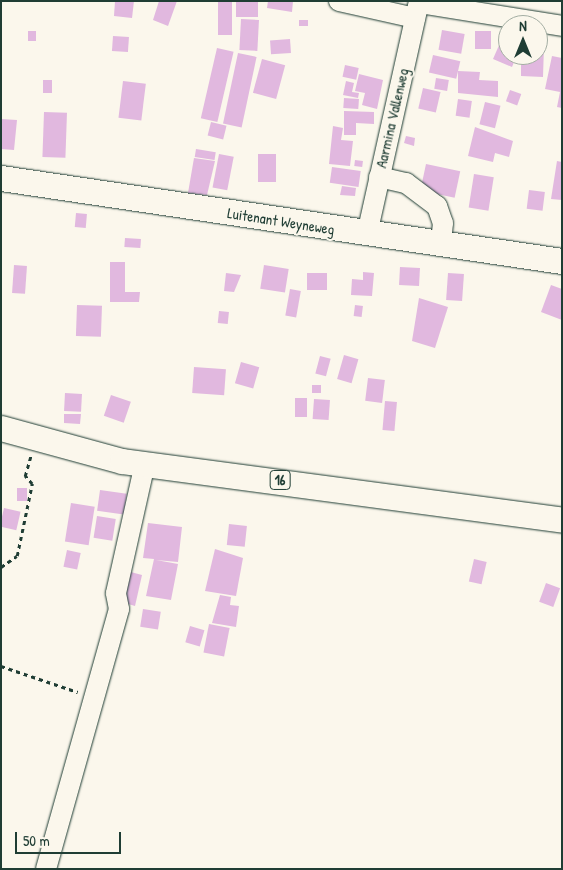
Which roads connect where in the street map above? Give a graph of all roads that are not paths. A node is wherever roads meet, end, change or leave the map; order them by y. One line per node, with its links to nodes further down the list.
1 (339, 1): 2 (street)
2 (417, 7): 3 (street); 4 (street, Aarmina Vallenweg)
3 (562, 26)
4 (379, 177): 6 (street, Aarmina Vallenweg); 7 (street)
5 (1, 178): 6 (main road, Luitenant Weyneweg)
6 (367, 234): 7 (main road, Luitenant Weyneweg)
7 (440, 243): 8 (main road, Luitenant Weyneweg)
8 (562, 262)
9 (1, 428): 10 (main road, 16)
10 (145, 463): 11 (main road, 16); 12 (street)
11 (562, 520)
12 (46, 869)

